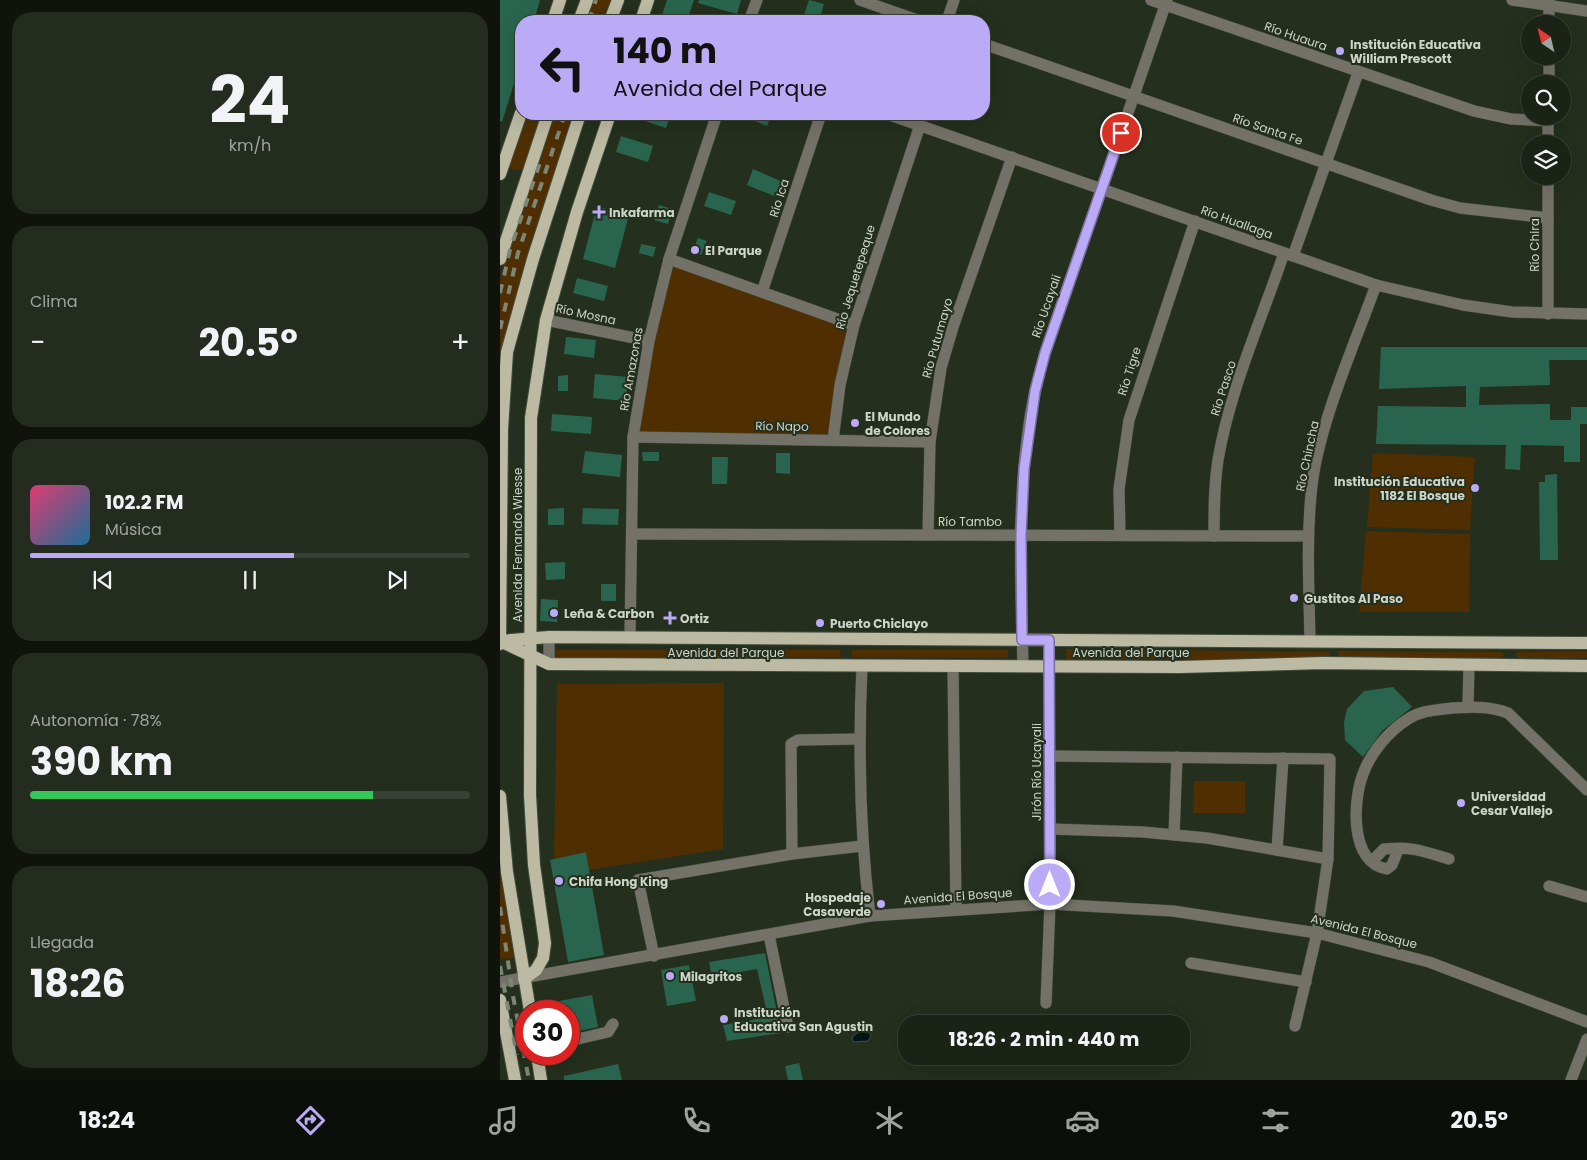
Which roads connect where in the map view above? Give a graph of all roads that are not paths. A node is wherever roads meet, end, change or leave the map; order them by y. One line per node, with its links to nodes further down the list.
1 (560, 0): 13 (main road)
2 (587, 0): 14 (main road)
3 (618, 0): 15 (main road)
4 (648, 0): 16 (main road)
5 (757, 0): 17 (street)
6 (860, 0): 18 (street)
7 (954, 0): 19 (street)
8 (1151, 0): 10 (street, Río Huaura)
9 (1512, 0): 11 (street)
10 (1166, 2): 21 (street, Río Huaura); 22 (street, Río Ucayali)
11 (1549, 4): 12 (street)
12 (1587, 11)
13 (555, 15)
14 (581, 15)
15 (615, 15)
16 (643, 15)
17 (751, 15)
18 (903, 15)
19 (949, 15)
20 (990, 46): 22 (street, Río Santa Fe)
21 (1358, 73): 23 (street, Río Huaura); 32 (street, Río Pasco)
22 (1134, 96): 32 (street, Río Santa Fe); 35 (street, Río Ucayali)
23 (1521, 119)
24 (519, 120): 33 (main road)
25 (546, 120): 40 (main road)
26 (578, 120): 62 (main road, Avenida Fernando Wiesse)
27 (608, 120): 45 (main road, Avenida Fernando Wiesse)
28 (715, 120): 39 (street, Río Amazonas)
29 (819, 120): 42 (street, Río Ica)
30 (915, 120): 31 (street, Río Huallaga); 46 (street, Río Jequetepeque)
31 (1012, 157): 35 (street, Río Huallaga); 50 (street, Río Putumayo)
32 (1326, 164): 36 (street, Río Santa Fe); 38 (street, Río Pasco)
33 (500, 174)
34 (1548, 185): 36 (street, Río Chira)
35 (1102, 188): 37 (street, Río Huallaga); 53 (street, Río Ucayali)
36 (1548, 218): 43 (street, Río Chira)
37 (1195, 221): 38 (street, Río Huallaga); 54 (street, Río Tigre)
38 (1288, 255): 41 (street, Río Huallaga); 55 (street, Río Pasco)
39 (669, 258): 42 (street); 47 (street, Río Amazonas)
40 (500, 259)
41 (1376, 285): 43 (street, Río Huallaga); 56 (street, Río Chincha)
42 (762, 292): 46 (street)
43 (1548, 314): 44 (street, Río Huallaga)
44 (1587, 314)
45 (546, 320): 47 (street, Río Mosna); 57 (main road, Avenida Fernando Wiesse)
46 (854, 324): 49 (street, Río Jequetepeque)
47 (649, 341): 48 (street, Río Amazonas)
48 (633, 437): 49 (street, Río Napo); 51 (street, Río Amazonas)
49 (833, 440): 50 (street, Río Napo)
50 (930, 442): 52 (street, Río Putumayo)
51 (632, 534): 52 (street, Río Tambo); 59 (street, Río Amazonas)
52 (928, 535): 53 (street, Río Tambo)
53 (1021, 535): 54 (street, Río Tambo); 60 (street, Río Ucayali)
54 (1120, 535): 55 (street, Río Tambo)
55 (1214, 536): 56 (street, Río Tambo)
56 (1308, 536): 63 (street, Río Chincha)
57 (530, 637): 58 (main road, Avenida del Parque); 62 (main road, Avenida del Parque); 66 (main road, Avenida Fernando Wiesse)
58 (549, 637): 59 (main road, Avenida del Parque); 67 (street)
59 (630, 638): 60 (main road, Avenida del Parque)
60 (1022, 640): 61 (main road, Avenida del Parque); 68 (street, Río Ucayali)
61 (1049, 640): 63 (main road, Avenida del Parque); 72 (street, Jirón Río Ucayali)
62 (500, 642): 66 (main road, Avenida del Parque)
63 (1310, 642): 64 (main road, Avenida del Parque)
64 (1512, 643): 65 (main road, Avenida del Parque); 73 (main road)
65 (1587, 643)
66 (530, 656): 67 (main road, Avenida del Parque); 100 (main road, Avenida Fernando Wiesse)
67 (549, 664): 70 (main road, Avenida del Parque)
68 (1023, 665): 71 (main road, Avenida del Parque); 72 (main road, Avenida del Parque)
69 (1469, 665): 72 (main road, Avenida del Parque); 73 (main road, Avenida del Parque); 75 (street)
70 (862, 666): 71 (main road, Avenida del Parque); 76 (street)
71 (953, 666): 94 (street)
72 (1049, 666): 77 (street, Jirón Río Ucayali)
73 (1511, 666): 74 (main road, Avenida del Parque)
74 (1587, 666)
75 (1468, 706): 80 (street); 90 (street)
76 (859, 739): 84 (street); 87 (street)
77 (1050, 756): 78 (street); 82 (street, Jirón Río Ucayali)
78 (1177, 757): 79 (street); 83 (street)
79 (1283, 758): 85 (street); 88 (street)
80 (1587, 790)
81 (500, 796): 100 (main road)
82 (1050, 829): 83 (street); 93 (street, Jirón Río Ucayali)
83 (1174, 835): 85 (street)
84 (862, 846): 87 (street); 95 (street)
85 (1277, 850): 88 (street)
86 (1398, 850): 89 (street); 90 (street); 90 (street)
87 (792, 854): 98 (street)
88 (1328, 859): 96 (street)
89 (1448, 859)
90 (1372, 861)
91 (1549, 886): 92 (street)
92 (1587, 897)
93 (1050, 904): 94 (street, Avenida El Bosque); 96 (street, Avenida El Bosque); 105 (street, Jirón Río Ucayali)
94 (956, 909): 95 (street, Avenida El Bosque)
95 (870, 916): 97 (street, Avenida El Bosque)
96 (1317, 933): 102 (street); 106 (street, Avenida El Bosque)
97 (768, 935): 98 (street, Avenida El Bosque); 109 (street)
98 (654, 956): 100 (street, Avenida El Bosque)
99 (1191, 963): 102 (street)
100 (524, 979): 101 (street, Avenida El Bosque); 103 (main road)
101 (500, 982)
102 (1306, 982): 108 (street)
103 (528, 1000)
104 (500, 1003): 113 (main road)
105 (1046, 1003)
106 (1587, 1022)
107 (612, 1024): 110 (street)
108 (1295, 1026)
109 (788, 1027)
110 (580, 1038)
111 (1587, 1038): 115 (street)
112 (539, 1065): 114 (main road)
113 (515, 1080)
114 (541, 1080)
115 (1572, 1080)

